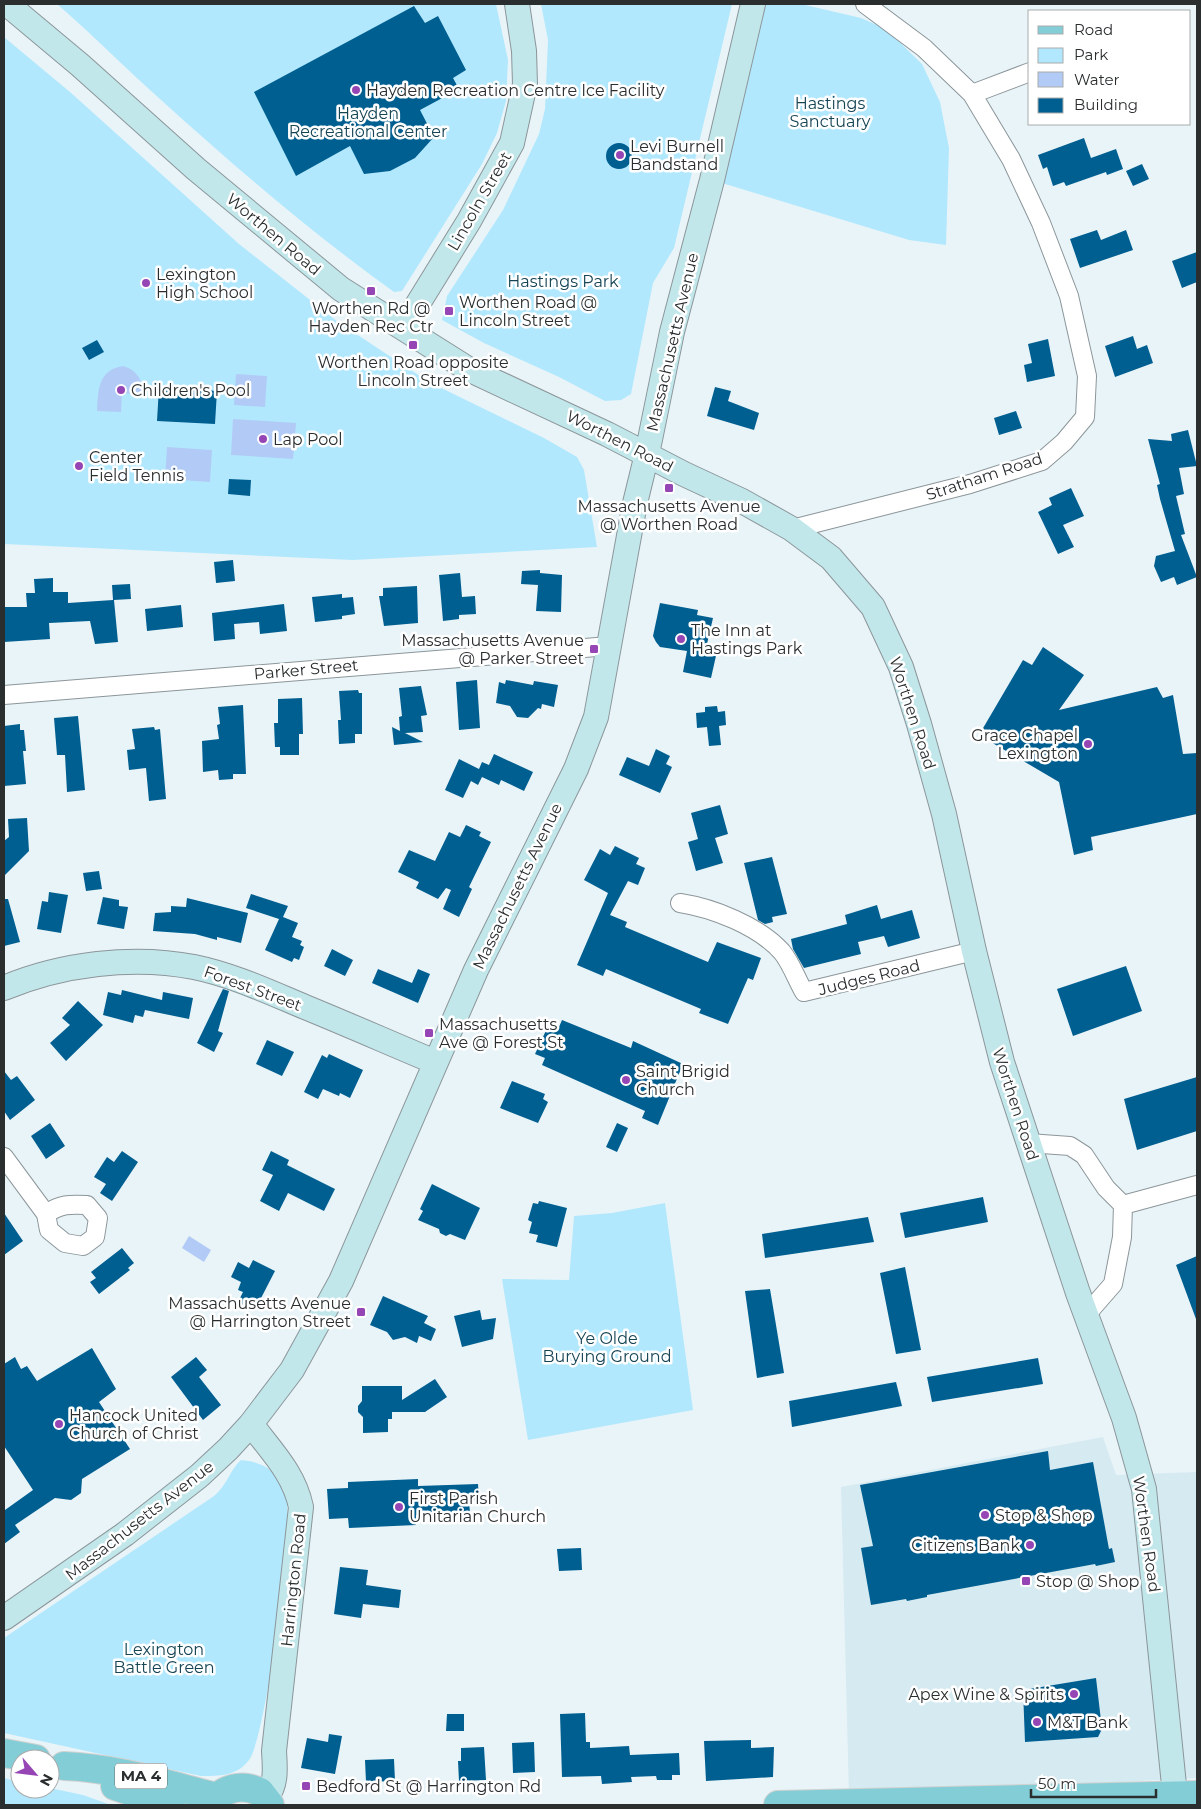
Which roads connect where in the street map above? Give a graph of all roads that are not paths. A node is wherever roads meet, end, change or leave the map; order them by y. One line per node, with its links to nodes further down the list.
1 (7, 4): 7 (main road, Worthen Road)
2 (517, 4): 7 (main road, Lincoln Street)
3 (753, 4): 8 (main road, Massachusetts Avenue)
4 (864, 4): 6 (street, Stratham Road)
5 (1028, 73): 6 (street)
6 (972, 94): 9 (street, Stratham Road)
7 (403, 328): 8 (main road, Worthen Road)
8 (647, 454): 9 (main road, Worthen Road); 10 (main road, Massachusetts Avenue)
9 (792, 530): 13 (main road, Worthen Road)
10 (609, 646): 11 (street, Parker Street); 15 (main road, Massachusetts Avenue)
11 (4, 695)
12 (680, 903): 13 (street, Judges Road)
13 (974, 951): 16 (main road, Worthen Road)
14 (4, 988): 15 (main road, Forest Street)
15 (435, 1062): 22 (main road, Massachusetts Avenue)
16 (1028, 1143): 19 (street); 21 (main road, Worthen Road)
17 (4, 1157): 20 (street)
18 (1197, 1185): 19 (street)
19 (1123, 1206): 21 (street)
20 (46, 1214)
21 (1086, 1315): 26 (main road, Worthen Road)
22 (251, 1424): 23 (main road, Massachusetts Avenue); 27 (main road, Harrington Road)
23 (4, 1618)
24 (60, 1764): 28 (main road, MA 4)
25 (60, 1765): 29 (main road, MA 4)
26 (1181, 1798): 30 (main road)
27 (267, 1799): 28 (main road)
28 (214, 1801)
29 (171, 1805)
30 (778, 1805)

